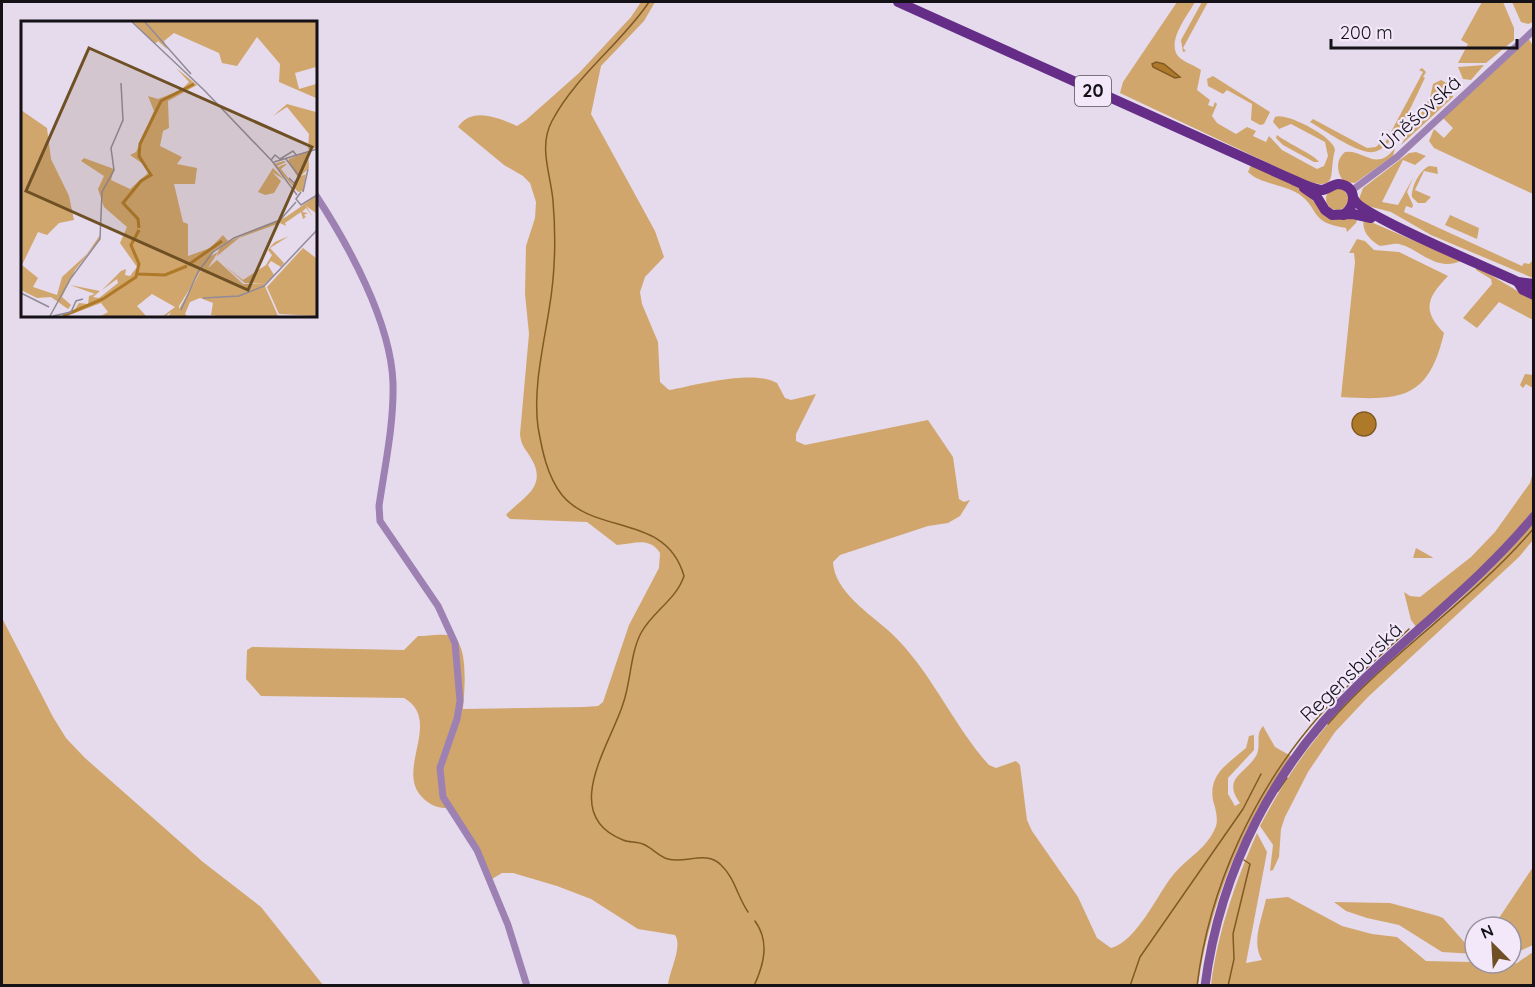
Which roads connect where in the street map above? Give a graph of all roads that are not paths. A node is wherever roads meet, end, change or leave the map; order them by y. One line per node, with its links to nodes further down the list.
1 (898, 2): 3 (main road, 20)
2 (1533, 30): 5 (street, Úněšovská)
3 (1289, 178): 4 (main road, 20); 7 (main road, 20)
4 (1328, 187): 5 (main road, 20); 7 (main road)
5 (1352, 195): 8 (main road); 9 (main road, 20)
6 (316, 196): 14 (street)
7 (1322, 205): 8 (main road, 20)
8 (1343, 215): 9 (main road, 20)
9 (1389, 223): 10 (main road, 20)
10 (1518, 282): 11 (main road, 20); 12 (main road, 20)
11 (1533, 284)
12 (1533, 295)
13 (1533, 516): 15 (main road, Regensburská)
14 (527, 986)
15 (1204, 986)

